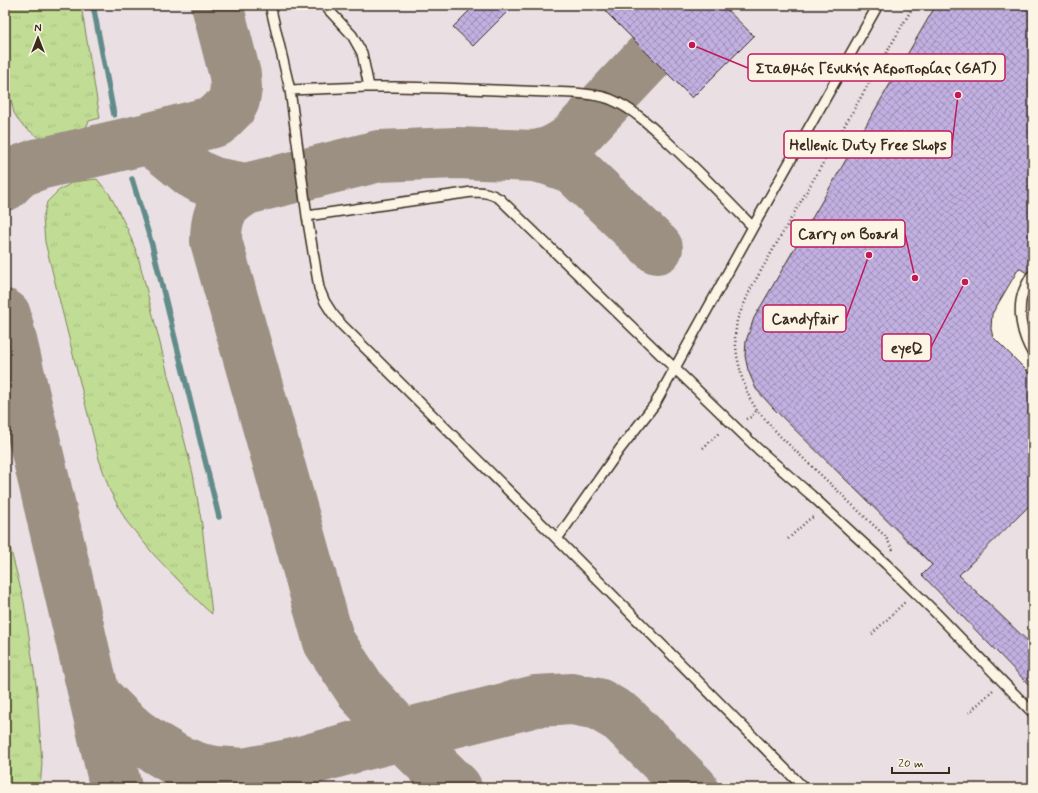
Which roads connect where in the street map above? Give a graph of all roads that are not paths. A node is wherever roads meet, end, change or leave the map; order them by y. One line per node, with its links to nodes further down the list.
1 (270, 5): 5 (lane)
2 (324, 5): 4 (lane)
3 (878, 5): 7 (lane)
4 (369, 87): 5 (lane); 7 (lane)
5 (290, 90): 6 (lane)
6 (307, 216): 10 (lane); 11 (lane)
7 (753, 227): 10 (lane)
8 (1031, 276): 9 (lane)
9 (1033, 354)
10 (674, 369): 11 (lane); 12 (lane)
11 (557, 539): 13 (lane)
12 (1033, 713)
13 (804, 788)

